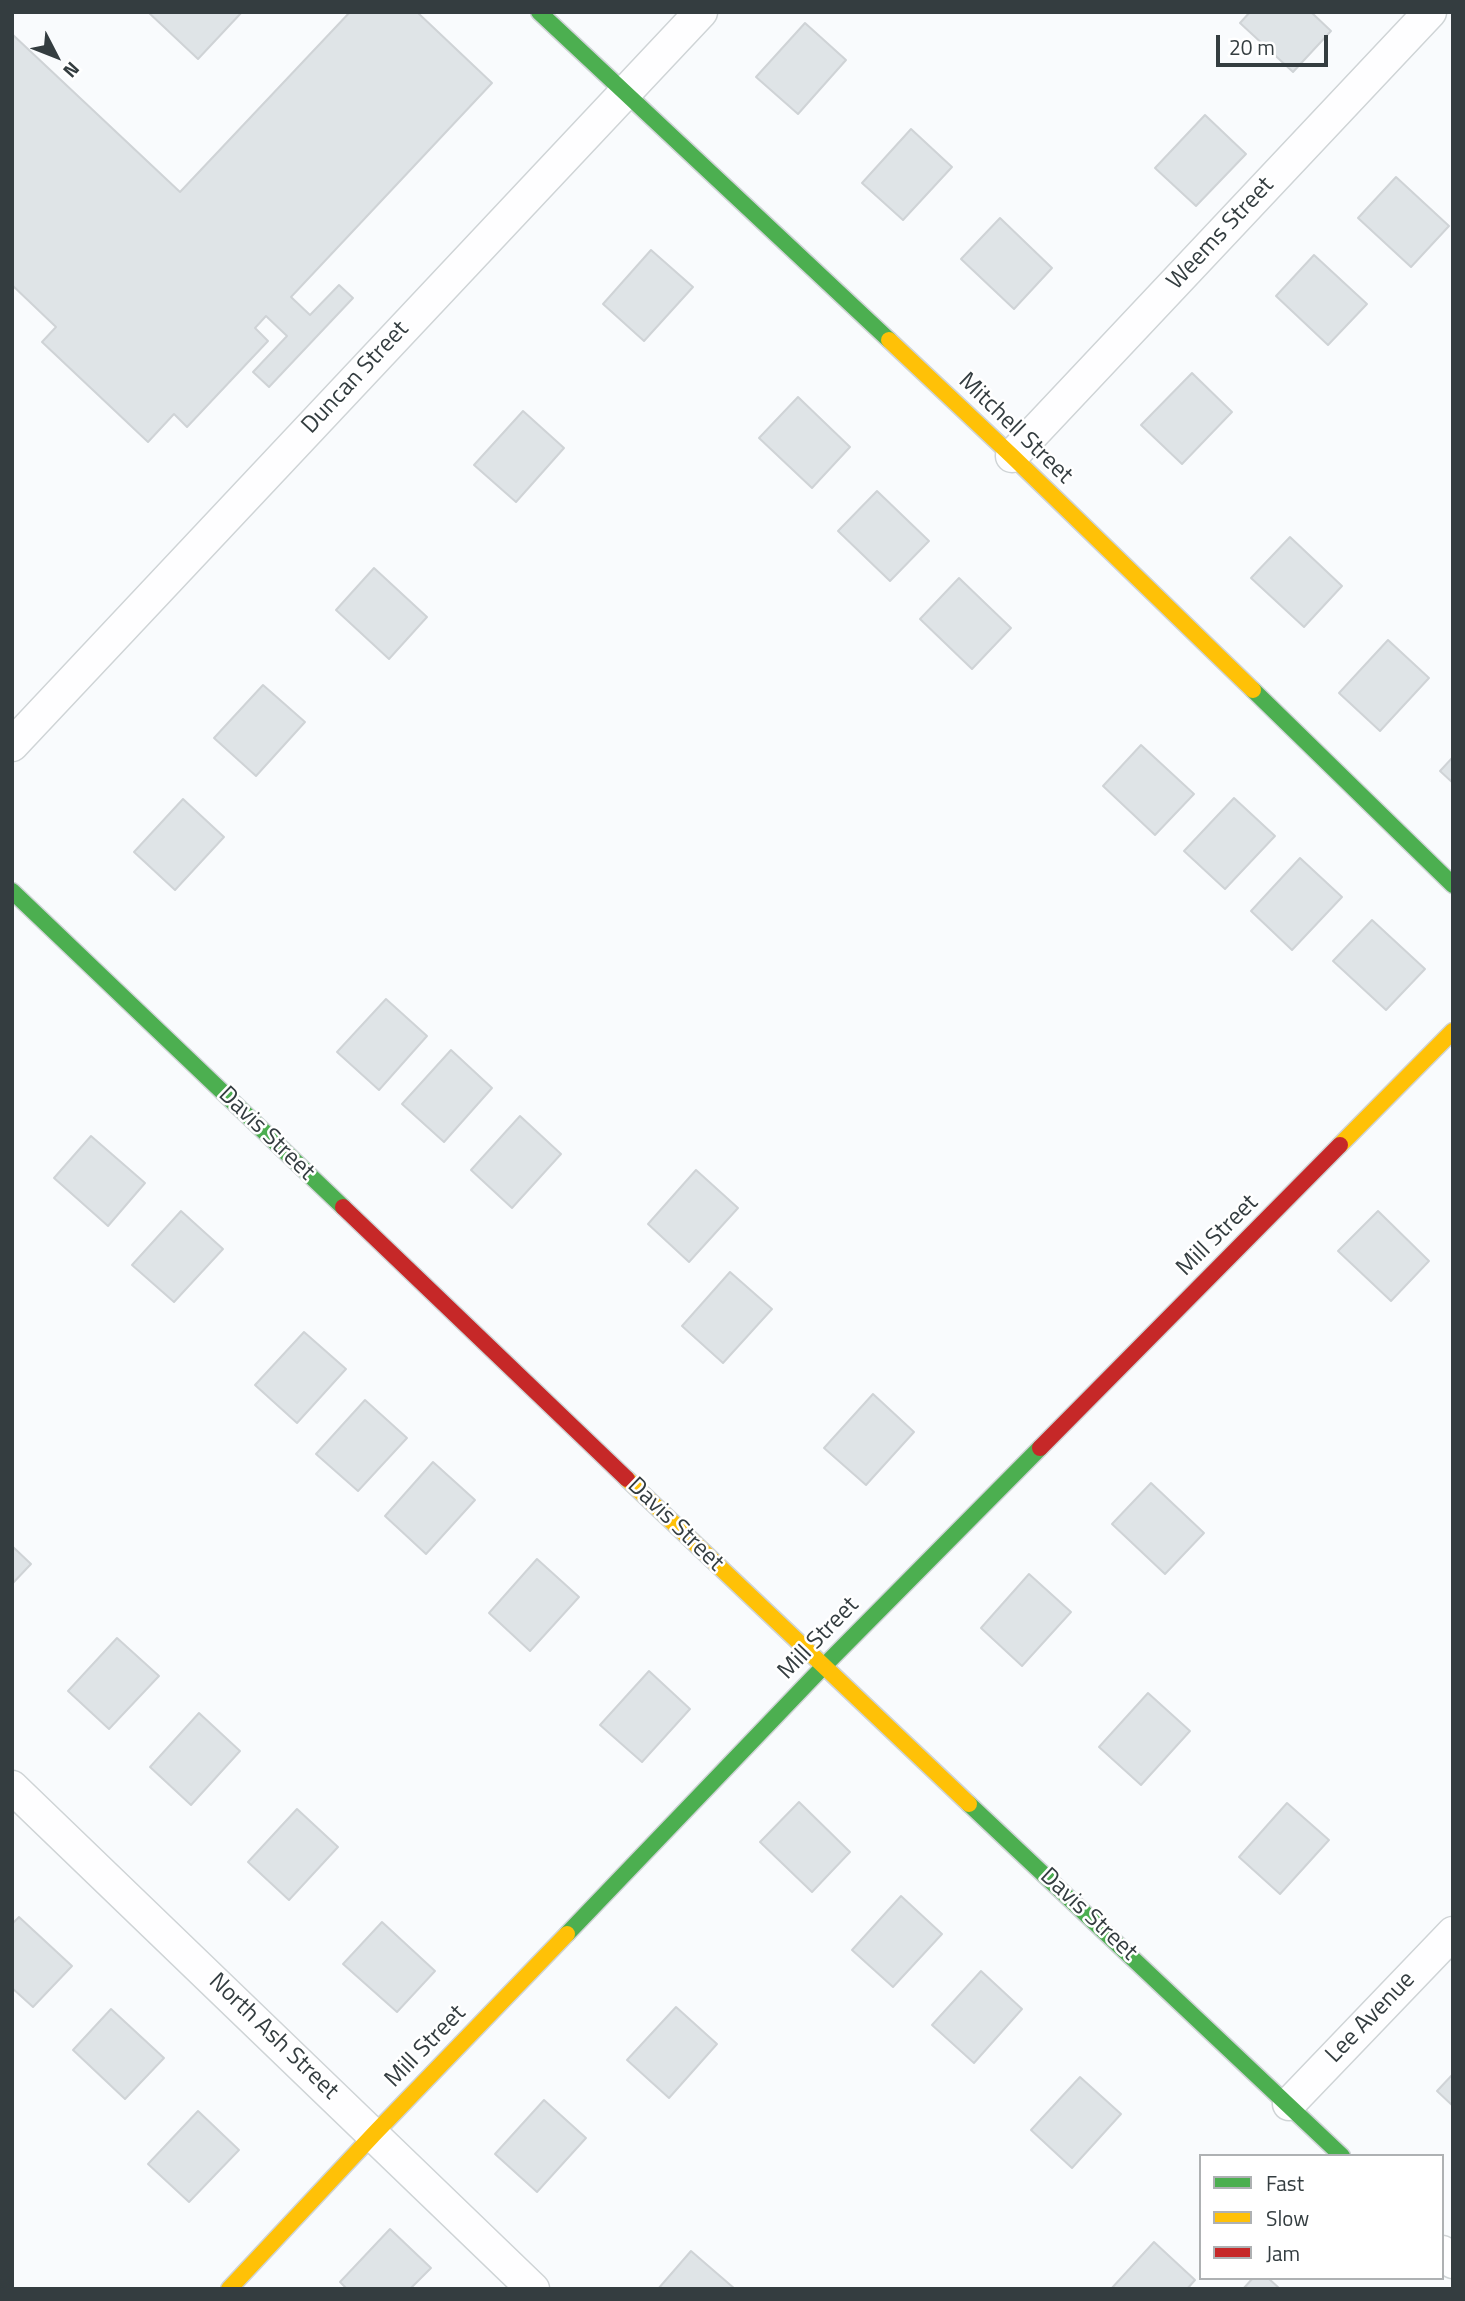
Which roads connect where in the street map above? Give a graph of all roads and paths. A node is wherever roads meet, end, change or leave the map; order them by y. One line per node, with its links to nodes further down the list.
1 (540, 12): 4 (street, Mitchell Street)
2 (701, 12): 4 (street, Duncan Street)
3 (1430, 12): 5 (street, Weems Street)
4 (624, 92): 5 (street, Mitchell Street); 6 (street, Duncan Street)
5 (1012, 456): 7 (street, Mitchell Street)
6 (12, 745)
7 (1453, 885)
8 (12, 891): 10 (street, Davis Street)
9 (1453, 1031): 10 (street, Mill Street)
10 (823, 1667): 13 (street, Davis Street); 14 (street, Mill Street)
11 (12, 1787): 14 (street, North Ash Street)
12 (1453, 1933): 13 (street, Lee Avenue)
13 (1289, 2104): 15 (street, Davis Street)
14 (374, 2134): 16 (street, Mill Street); 17 (street, North Ash Street)
15 (1340, 2154)
16 (229, 2289)
17 (533, 2289)

